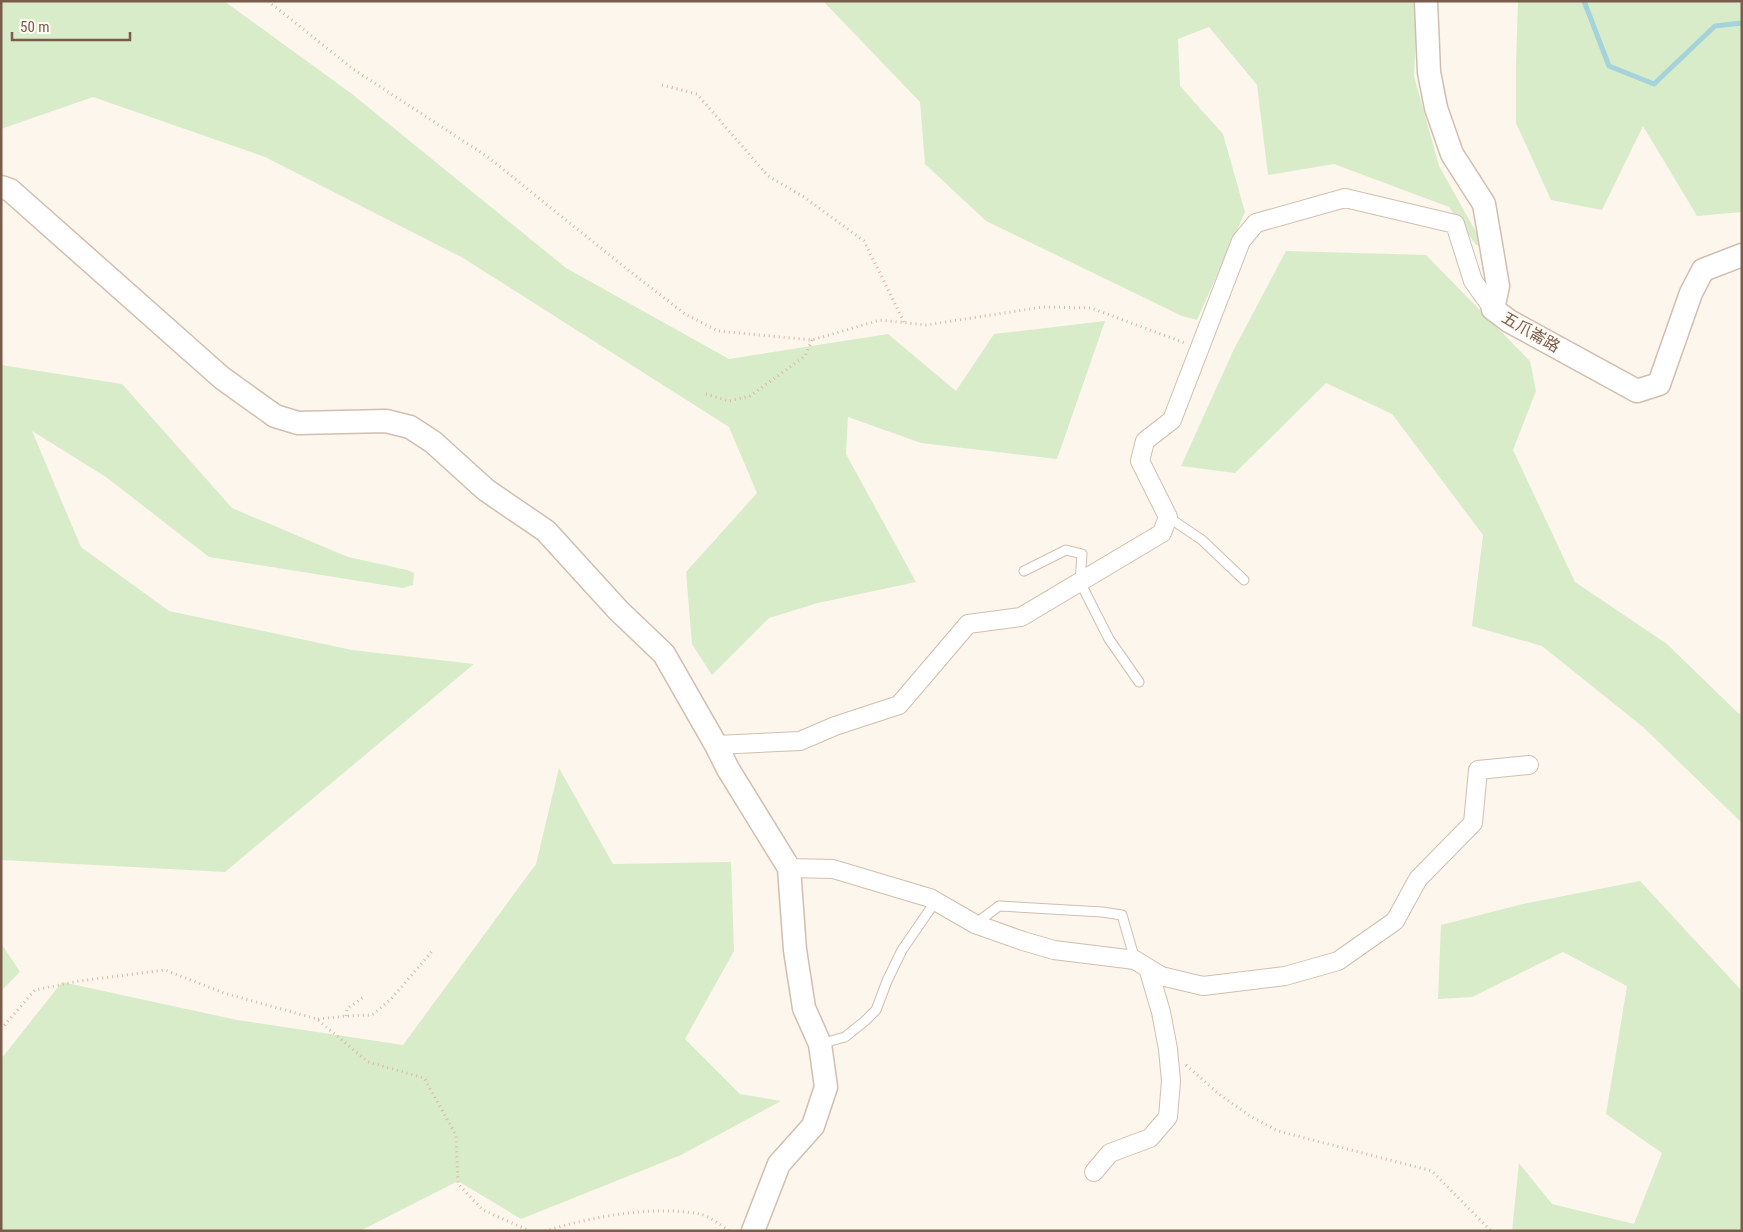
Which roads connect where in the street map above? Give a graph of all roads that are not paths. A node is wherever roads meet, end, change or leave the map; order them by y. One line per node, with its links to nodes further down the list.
1 (1426, 1): 4 (street, 五爪崙路)
2 (1, 187): 10 (street)
3 (1742, 255): 4 (street, 五爪崙路)
4 (1492, 309): 5 (street)
5 (1168, 518): 7 (lane); 8 (street)
6 (1024, 571): 8 (lane)
7 (1244, 580)
8 (1080, 582): 9 (lane); 10 (street)
9 (1139, 682)
10 (716, 745): 12 (street)
11 (1529, 765): 15 (street)
12 (789, 868): 13 (street); 16 (street)
13 (936, 902): 14 (street); 16 (lane)
14 (975, 924): 15 (street); 15 (lane)
15 (1141, 964): 17 (street)
16 (820, 1044): 18 (street)
17 (1094, 1172)
18 (752, 1231)

